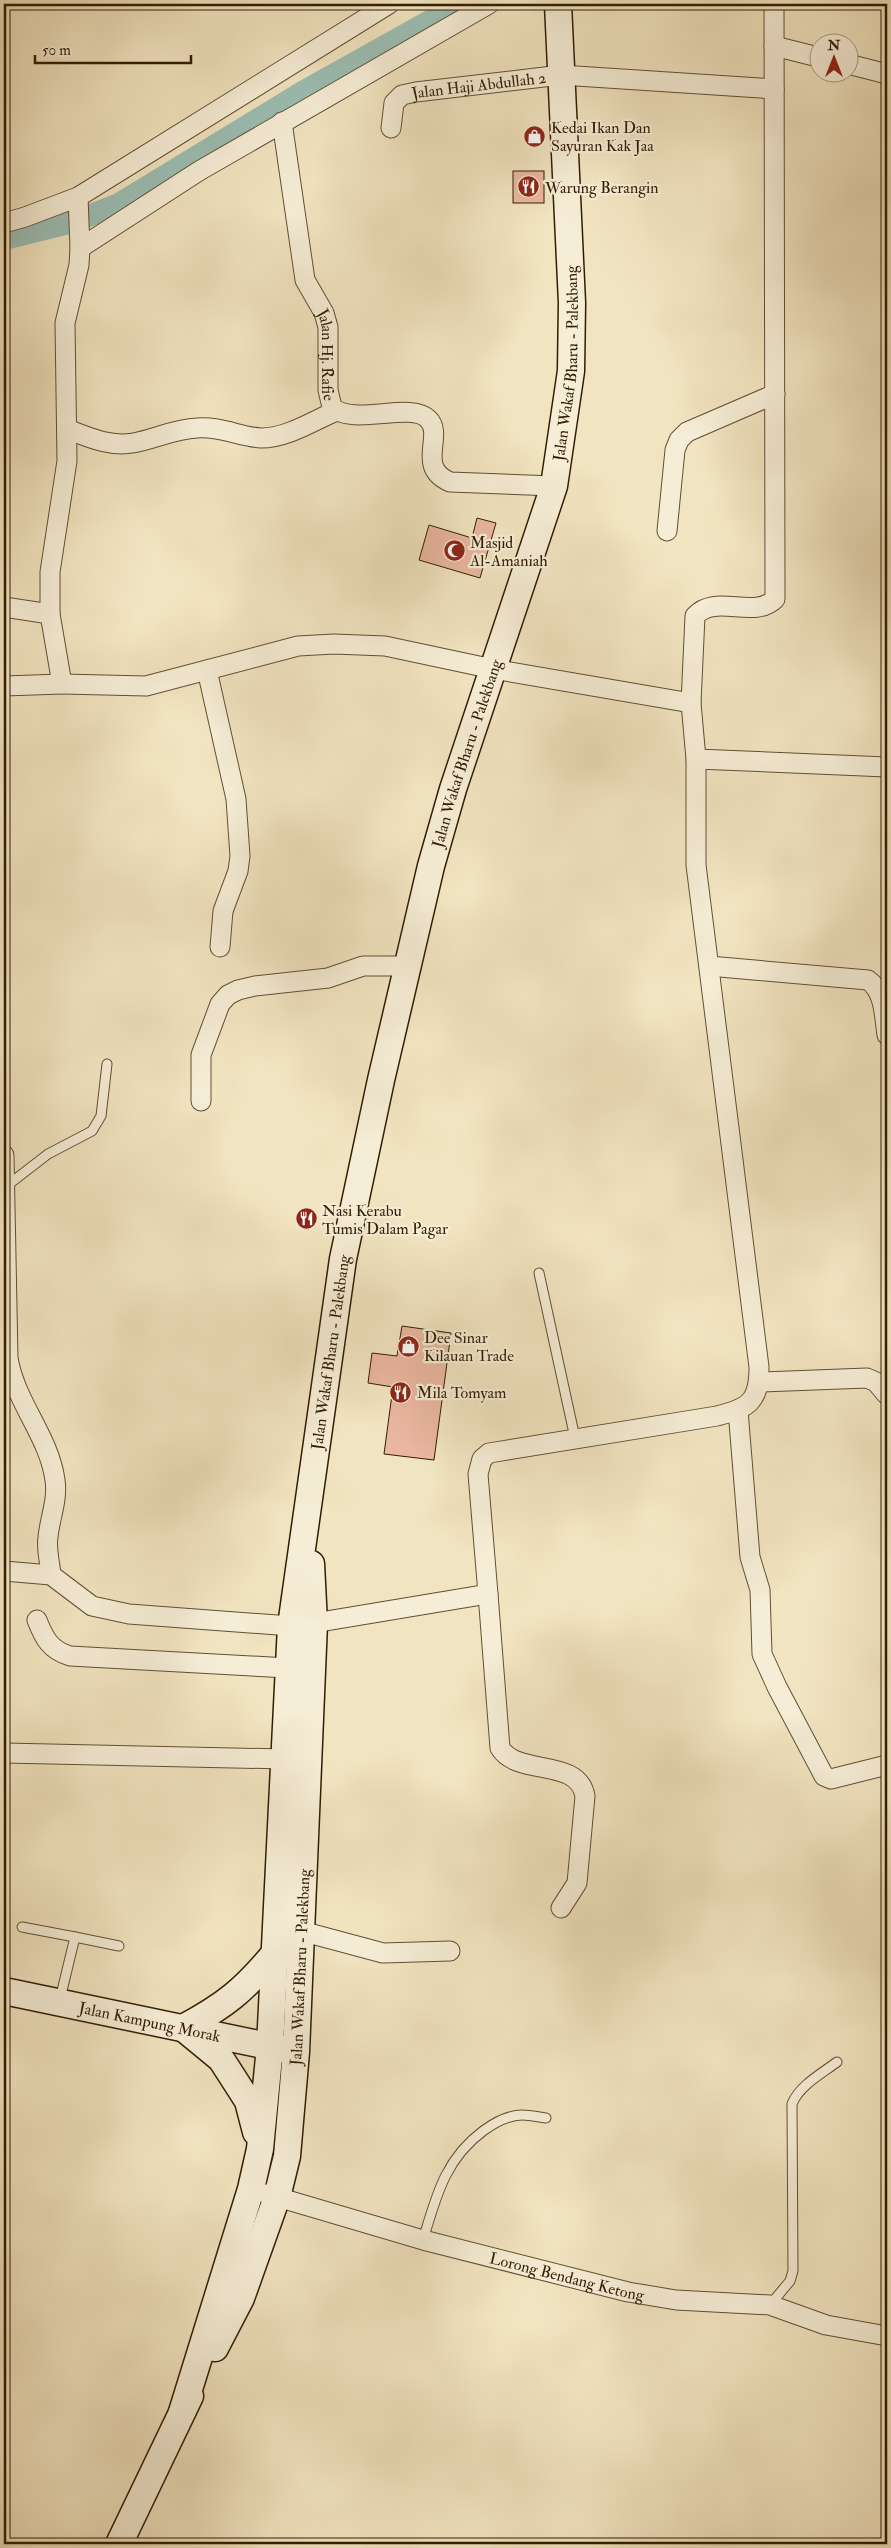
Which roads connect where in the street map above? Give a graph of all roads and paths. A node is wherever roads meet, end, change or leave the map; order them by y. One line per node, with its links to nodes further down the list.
1 (489, 4): 11 (street)
2 (558, 4): 8 (main road, Jalan Wakaf Bharu - Palekbang)
3 (774, 4): 5 (street)
4 (379, 6): 13 (street)
5 (774, 46): 6 (street); 10 (street)
6 (808, 54)
7 (858, 67): 9 (street)
8 (561, 74): 10 (street, Jalan Haji Abdullah 2); 12 (street, Jalan Haji Abdullah 2); 19 (main road, Jalan Wakaf Bharu - Palekbang)
9 (887, 74)
10 (774, 89): 16 (street)
11 (282, 122): 15 (street); 17 (street, Jalan Hj. Rafie)
12 (391, 128)
13 (78, 203): 14 (street); 15 (street)
14 (4, 222)
15 (80, 248): 18 (street)
16 (775, 394): 20 (street); 27 (street)
17 (336, 411): 18 (street); 19 (street, Jalan Hj. Rafie)
18 (67, 429): 22 (street)
19 (554, 486): 23 (main road, Jalan Wakaf Bharu - Palekbang)
20 (667, 531)
21 (4, 607): 22 (street)
22 (50, 614): 25 (street)
23 (493, 669): 24 (street); 27 (street); 31 (main road, Jalan Wakaf Bharu - Palekbang)
24 (206, 670): 25 (street); 30 (street)
25 (62, 684): 26 (street)
26 (4, 686)
27 (690, 703): 28 (street)
28 (696, 760): 29 (street); 32 (street)
29 (887, 767)
30 (220, 947)
31 (408, 966): 35 (street); 47 (main road, Jalan Wakaf Bharu - Palekbang)
32 (709, 966): 33 (street); 39 (street)
33 (887, 1035)
34 (107, 1064): 37 (lane)
35 (201, 1100)
36 (4, 1155): 37 (street)
37 (4, 1188): 44 (street)
38 (539, 1273): 42 (lane)
39 (759, 1382): 40 (street); 41 (street)
40 (887, 1395)
41 (738, 1410): 42 (street); 51 (street)
42 (575, 1438): 45 (street)
43 (4, 1571): 44 (street)
44 (51, 1575): 47 (street)
45 (488, 1594): 47 (street); 52 (street)
46 (37, 1620): 48 (street)
47 (302, 1625): 48 (main road, Jalan Wakaf Bharu - Palekbang); 54 (main road, Jalan Wakaf Bharu - Palekbang)
48 (288, 1668): 50 (main road, Jalan Wakaf Bharu - Palekbang)
49 (4, 1753): 50 (street)
50 (285, 1759): 58 (main road, Jalan Wakaf Bharu - Palekbang)
51 (887, 1765)
52 (562, 1908)
53 (22, 1927): 55 (lane)
54 (301, 1931): 57 (street); 63 (main road, Jalan Wakaf Bharu - Palekbang)
55 (75, 1937): 56 (lane); 60 (lane)
56 (120, 1946)
57 (450, 1951)
58 (275, 1953): 61 (main road); 62 (main road, Jalan Wakaf Bharu - Palekbang)
59 (4, 1991): 60 (main road, Jalan Kampung Morak)
60 (59, 2002): 61 (main road, Jalan Kampung Morak)
61 (183, 2028): 62 (main road, Jalan Kampung Morak); 66 (main road)
62 (270, 2046): 63 (main road, Jalan Kampung Morak); 66 (main road, Jalan Wakaf Bharu - Palekbang)
63 (296, 2052): 68 (main road, Jalan Wakaf Bharu - Palekbang)
64 (837, 2062): 70 (lane)
65 (546, 2118): 69 (lane)
66 (260, 2149): 67 (main road, Jalan Wakaf Bharu - Palekbang)
67 (251, 2189): 68 (street, Lorong Bendang Ketong); 72 (main road, Jalan Wakaf Bharu - Palekbang)
68 (277, 2197): 69 (street, Lorong Bendang Ketong); 72 (main road, Jalan Wakaf Bharu - Palekbang)
69 (423, 2240): 70 (street, Lorong Bendang Ketong)
70 (770, 2305): 71 (street, Lorong Bendang Ketong)
71 (887, 2336)
72 (182, 2412): 73 (main road, Jalan Wakaf Bharu - Palekbang)
73 (123, 2543)

